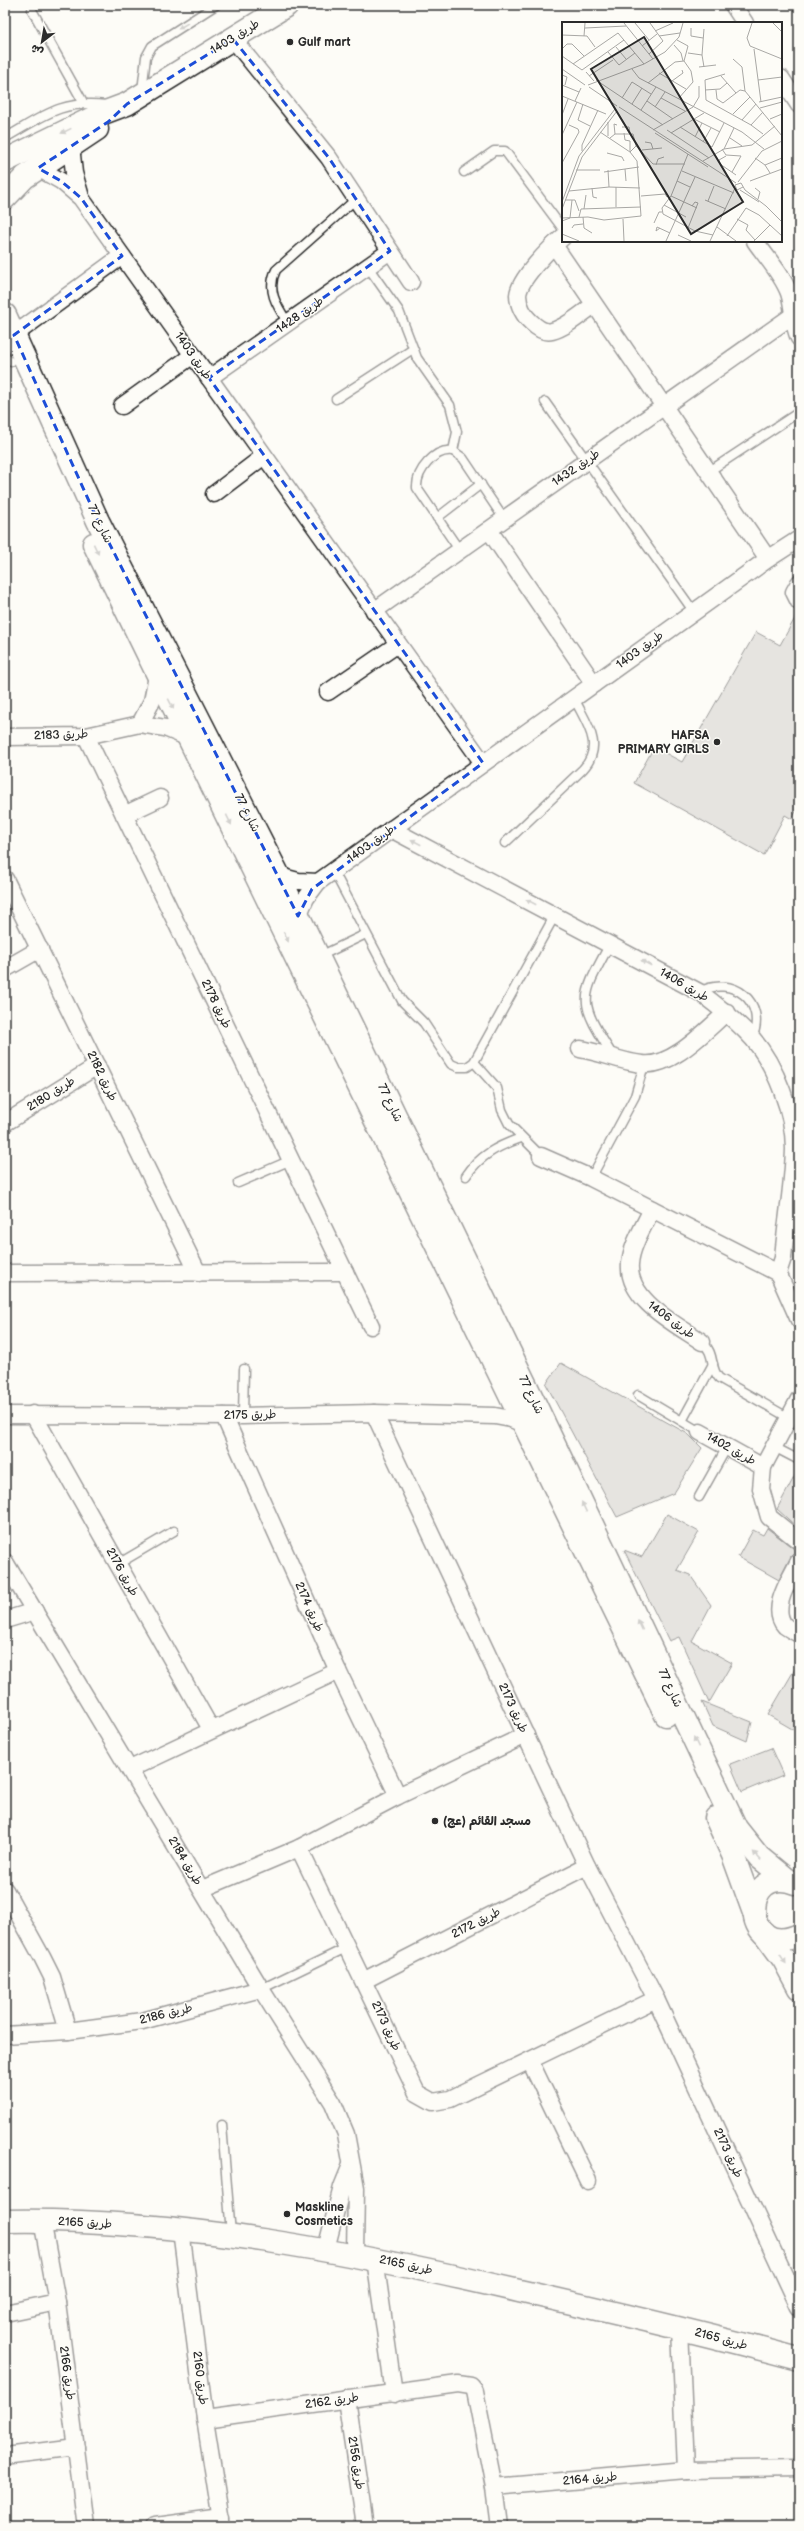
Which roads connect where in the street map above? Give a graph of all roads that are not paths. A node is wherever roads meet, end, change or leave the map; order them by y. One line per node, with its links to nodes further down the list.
1 (216, 5): 9 (lane, one-way to 9)
2 (287, 5): 6 (street, طريق 1403)
3 (733, 5): 5 (street)
4 (32, 10): 8 (lane)
5 (744, 22)
6 (233, 38): 9 (street, طريق 1403); 18 (street)
7 (782, 83): 10 (street)
8 (83, 102): 9 (lane); 11 (lane)
9 (130, 102): 12 (street, طريق 1403); 13 (street, طريق 1403, one-way to 13)
10 (799, 105)
11 (5, 138)
12 (71, 146): 14 (street, طريق 1403); 17 (street, طريق 1403)
13 (5, 161)
14 (38, 168): 16 (street, طريق 1403); 17 (street, طريق 1403)
15 (464, 172): 19 (lane)
16 (5, 198)
17 (81, 198): 23 (street, طريق 1403)
18 (356, 199): 22 (street); 29 (lane)
19 (562, 228)
20 (558, 241): 26 (street); 26 (street)
21 (756, 242): 27 (street)
22 (390, 251): 24 (street, طريق 1428); 25 (street)
23 (122, 256): 32 (street); 33 (street, طريق 1403)
24 (368, 267): 29 (street, طريق 1428); 31 (lane)
25 (411, 282)
26 (594, 305): 38 (street)
27 (796, 313): 30 (street); 38 (street, طريق 1432)
28 (5, 315): 32 (street, شارع 77)
29 (288, 323): 34 (street, طريق 1428)
30 (799, 338)
31 (413, 349): 35 (lane); 40 (lane)
32 (9, 350): 57 (street, شارع 77, one-way to 57); 71 (street, شارع 77)
33 (192, 355): 34 (street, طريق 1403); 37 (street)
34 (209, 378): 41 (street, طريق 1403)
35 (336, 399)
36 (545, 402): 42 (lane)
37 (122, 406)
38 (664, 406): 42 (street, طريق 1432); 43 (street)
39 (799, 412): 43 (lane)
40 (454, 451): 44 (lane); 46 (lane)
41 (264, 456): 45 (street); 54 (street, طريق 1403)
42 (586, 461): 47 (street, طريق 1432); 55 (lane)
43 (708, 472): 51 (street)
44 (481, 484): 46 (lane); 47 (lane)
45 (214, 494)
46 (437, 518): 50 (lane)
47 (504, 519): 48 (street, طريق 1432)
48 (489, 530): 50 (street, طريق 1432); 58 (street)
49 (799, 539): 51 (street, طريق 1403)
50 (460, 550): 54 (street, طريق 1432)
51 (768, 558): 55 (street, طريق 1403)
52 (799, 583): 53 (street)
53 (799, 602)
54 (374, 611): 56 (street, طريق 1403)
55 (694, 612): 58 (street, طريق 1403)
56 (398, 644): 59 (street); 65 (street, طريق 1403)
57 (157, 676): 61 (street); 64 (street, شارع 77, one-way to 64)
58 (594, 684): 60 (street, طريق 1403)
59 (328, 692)
60 (574, 698): 65 (street, طريق 1403); 69 (lane)
61 (140, 724): 62 (street, طريق 2183); 64 (street, طريق 2183)
62 (86, 736): 63 (street, طريق 2183); 67 (street, طريق 2178)
63 (5, 737)
64 (189, 738): 108 (street, شارع 77, one-way to 108)
65 (483, 763): 68 (street, طريق 1403)
66 (160, 798): 67 (street)
67 (124, 815): 92 (street, طريق 2178)
68 (391, 829): 70 (street, طريق 1403); 74 (street, طريق 1406, one-way to 68)
69 (505, 843)
70 (333, 870): 73 (street, طريق 1403); 76 (lane)
71 (279, 876): 73 (street); 75 (street, شارع 77)
72 (5, 879): 78 (street, طريق 2182)
73 (318, 882): 75 (street, طريق 1403)
74 (555, 915): 77 (street, طريق 1406); 86 (lane)
75 (298, 916): 79 (street, شارع 77)
76 (366, 934): 79 (lane); 86 (lane)
77 (610, 944): 81 (street, طريق 1406, one-way to 77); 85 (lane)
78 (40, 949): 80 (street); 88 (street, طريق 2182)
79 (318, 957): 141 (street, شارع 77, one-way to 79)
80 (5, 969)
81 (699, 992): 82 (street, طريق 1406); 83 (lane)
82 (727, 1012): 83 (street, طريق 1406); 87 (street)
83 (752, 1038): 93 (street, طريق 1406)
84 (580, 1049): 85 (street)
85 (613, 1056): 87 (street)
86 (474, 1062): 90 (lane)
87 (644, 1065): 95 (lane)
88 (97, 1066): 89 (street, طريق 2180); 100 (street, طريق 2182)
89 (5, 1123)
90 (521, 1138): 91 (lane); 94 (lane)
91 (541, 1156): 95 (street)
92 (291, 1160): 96 (lane); 99 (street, طريق 2178)
93 (795, 1171): 101 (street, طريق 1406)
94 (466, 1176)
95 (591, 1178): 97 (street)
96 (238, 1183)
97 (652, 1209): 101 (street); 105 (street, طريق 1406)
98 (5, 1272): 100 (street)
99 (345, 1272): 100 (street); 104 (street, طريق 2178)
100 (198, 1273)
101 (778, 1273): 102 (street)
102 (794, 1298): 103 (street)
103 (799, 1320)
104 (371, 1326)
105 (702, 1342): 106 (lane)
106 (713, 1364): 117 (lane); 118 (lane)
107 (244, 1369): 115 (lane)
108 (510, 1393): 116 (street); 119 (street, شارع 77)
109 (638, 1395): 118 (lane)
110 (799, 1399): 117 (street)
111 (374, 1413): 115 (street, طريق 2175); 116 (street, طريق 2175); 136 (street, طريق 2173)
112 (33, 1414): 113 (street, طريق 2175); 114 (street, طريق 2175); 130 (street, طريق 2176)
113 (5, 1415)
114 (224, 1416): 115 (street, طريق 2175); 134 (street, طريق 2174)
115 (243, 1416)
116 (495, 1416): 119 (street, طريق 2175)
117 (789, 1418): 122 (street)
118 (682, 1421): 120 (lane)
119 (526, 1425): 144 (street, شارع 77)
120 (700, 1432): 121 (street, طريق 1402)
121 (727, 1447): 124 (street, طريق 1402); 125 (lane)
122 (774, 1447): 123 (lane); 124 (street)
123 (799, 1460)
124 (763, 1466): 127 (street)
125 (699, 1497)
126 (174, 1532): 130 (lane)
127 (799, 1541)
128 (799, 1561): 133 (street)
129 (5, 1562): 131 (street, طريق 2184)
130 (118, 1564): 135 (street, طريق 2176)
131 (35, 1611): 132 (street); 137 (street, طريق 2184)
132 (5, 1620)
133 (799, 1634)
134 (338, 1671): 135 (street); 138 (street, طريق 2174)
135 (211, 1729): 137 (street)
136 (526, 1735): 138 (street); 140 (street, طريق 2173)
137 (130, 1769): 142 (street, طريق 2184)
138 (398, 1796): 139 (street)
139 (299, 1848): 142 (street); 147 (street, طريق 2173)
140 (587, 1866): 148 (street, طريق 2172); 151 (street, طريق 2173)
141 (796, 1884): 144 (street)
142 (202, 1889): 150 (street, طريق 2184)
143 (5, 1890): 152 (street)
144 (753, 1910): 145 (street, شارع 77)
145 (764, 1933): 146 (street); 149 (street, one-way to 149)
146 (799, 1935)
147 (348, 1947): 148 (street, طريق 2173); 150 (lane)
148 (365, 1980): 154 (street, طريق 2173)
149 (799, 1988)
150 (261, 1989): 152 (street, طريق 2186); 156 (street, طريق 2184)
151 (656, 1999): 154 (street, طريق 2173); 165 (street, طريق 2173)
152 (68, 2031): 153 (street, طريق 2186)
153 (5, 2035)
154 (530, 2061): 157 (street)
155 (222, 2125): 161 (lane)
156 (351, 2165): 162 (street); 163 (street, طريق 2184)
157 (588, 2181)
158 (42, 2220): 159 (street, طريق 2165); 160 (street, طريق 2165); 164 (street, طريق 2166)
159 (5, 2221)
160 (181, 2230): 161 (street, طريق 2165); 171 (street, طريق 2160)
161 (232, 2237): 162 (street, طريق 2165)
162 (326, 2249): 163 (street, طريق 2165)
163 (365, 2257): 167 (street, طريق 2165); 169 (street, طريق 2184)
164 (57, 2302): 166 (street); 172 (street, طريق 2166)
165 (799, 2307)
166 (5, 2313)
167 (680, 2328): 168 (street, طريق 2165); 175 (street)
168 (799, 2359)
169 (394, 2394): 170 (street, طريق 2162); 176 (street, طريق 2162)
170 (346, 2399): 171 (street, طريق 2162); 180 (street, طريق 2156)
171 (205, 2419): 177 (street, طريق 2160)
172 (76, 2447): 173 (street); 178 (street, طريق 2166)
173 (5, 2456)
174 (799, 2468): 175 (street, طريق 2164)
175 (686, 2470): 176 (street, طريق 2164)
176 (494, 2487): 181 (street)
177 (222, 2522): 179 (street)
178 (86, 2526)
179 (155, 2526)
180 (365, 2526)
181 (499, 2526)

